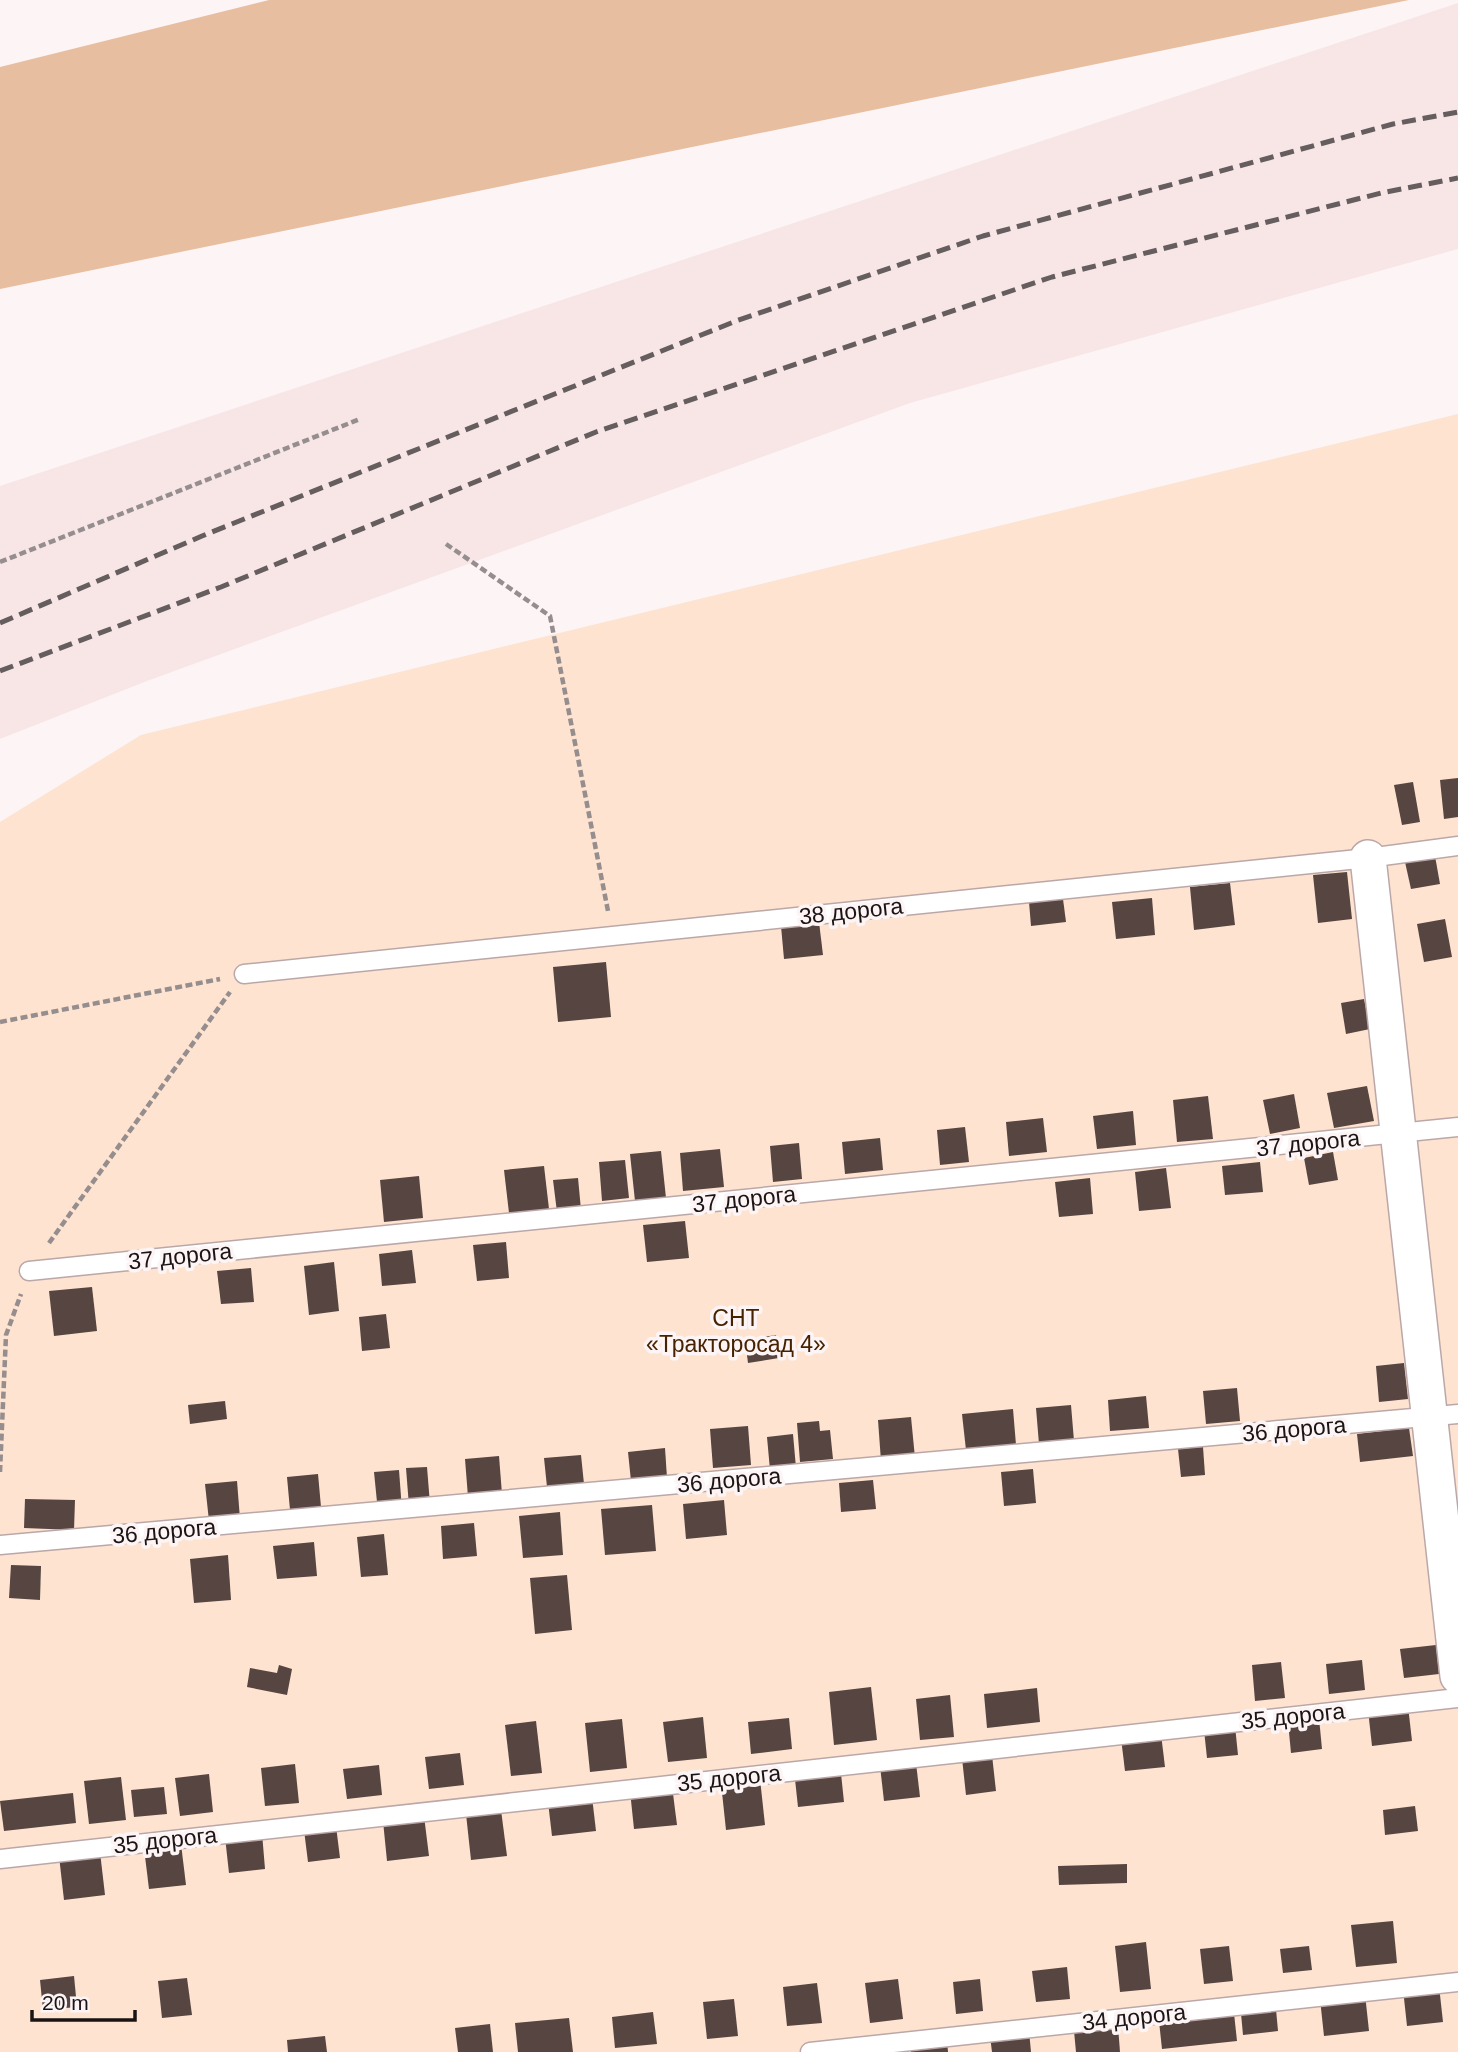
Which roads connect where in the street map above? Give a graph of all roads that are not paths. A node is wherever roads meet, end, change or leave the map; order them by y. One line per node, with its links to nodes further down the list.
1 (1458, 846): 2 (lane, 38 дорога)
2 (1368, 858): 3 (lane, 38 дорога); 5 (street)
3 (244, 974)
4 (1458, 1127): 5 (lane, 37 дорога)
5 (1398, 1133): 6 (lane, 37 дорога); 7 (street)
6 (29, 1272)
7 (1444, 1415): 8 (lane, 36 дорога); 9 (street)
8 (0, 1545)
9 (1458, 1676)
10 (1458, 1698): 11 (lane, 35 дорога)
11 (0, 1859)
12 (1458, 1982): 13 (lane, 34 дорога)
13 (810, 2052)

